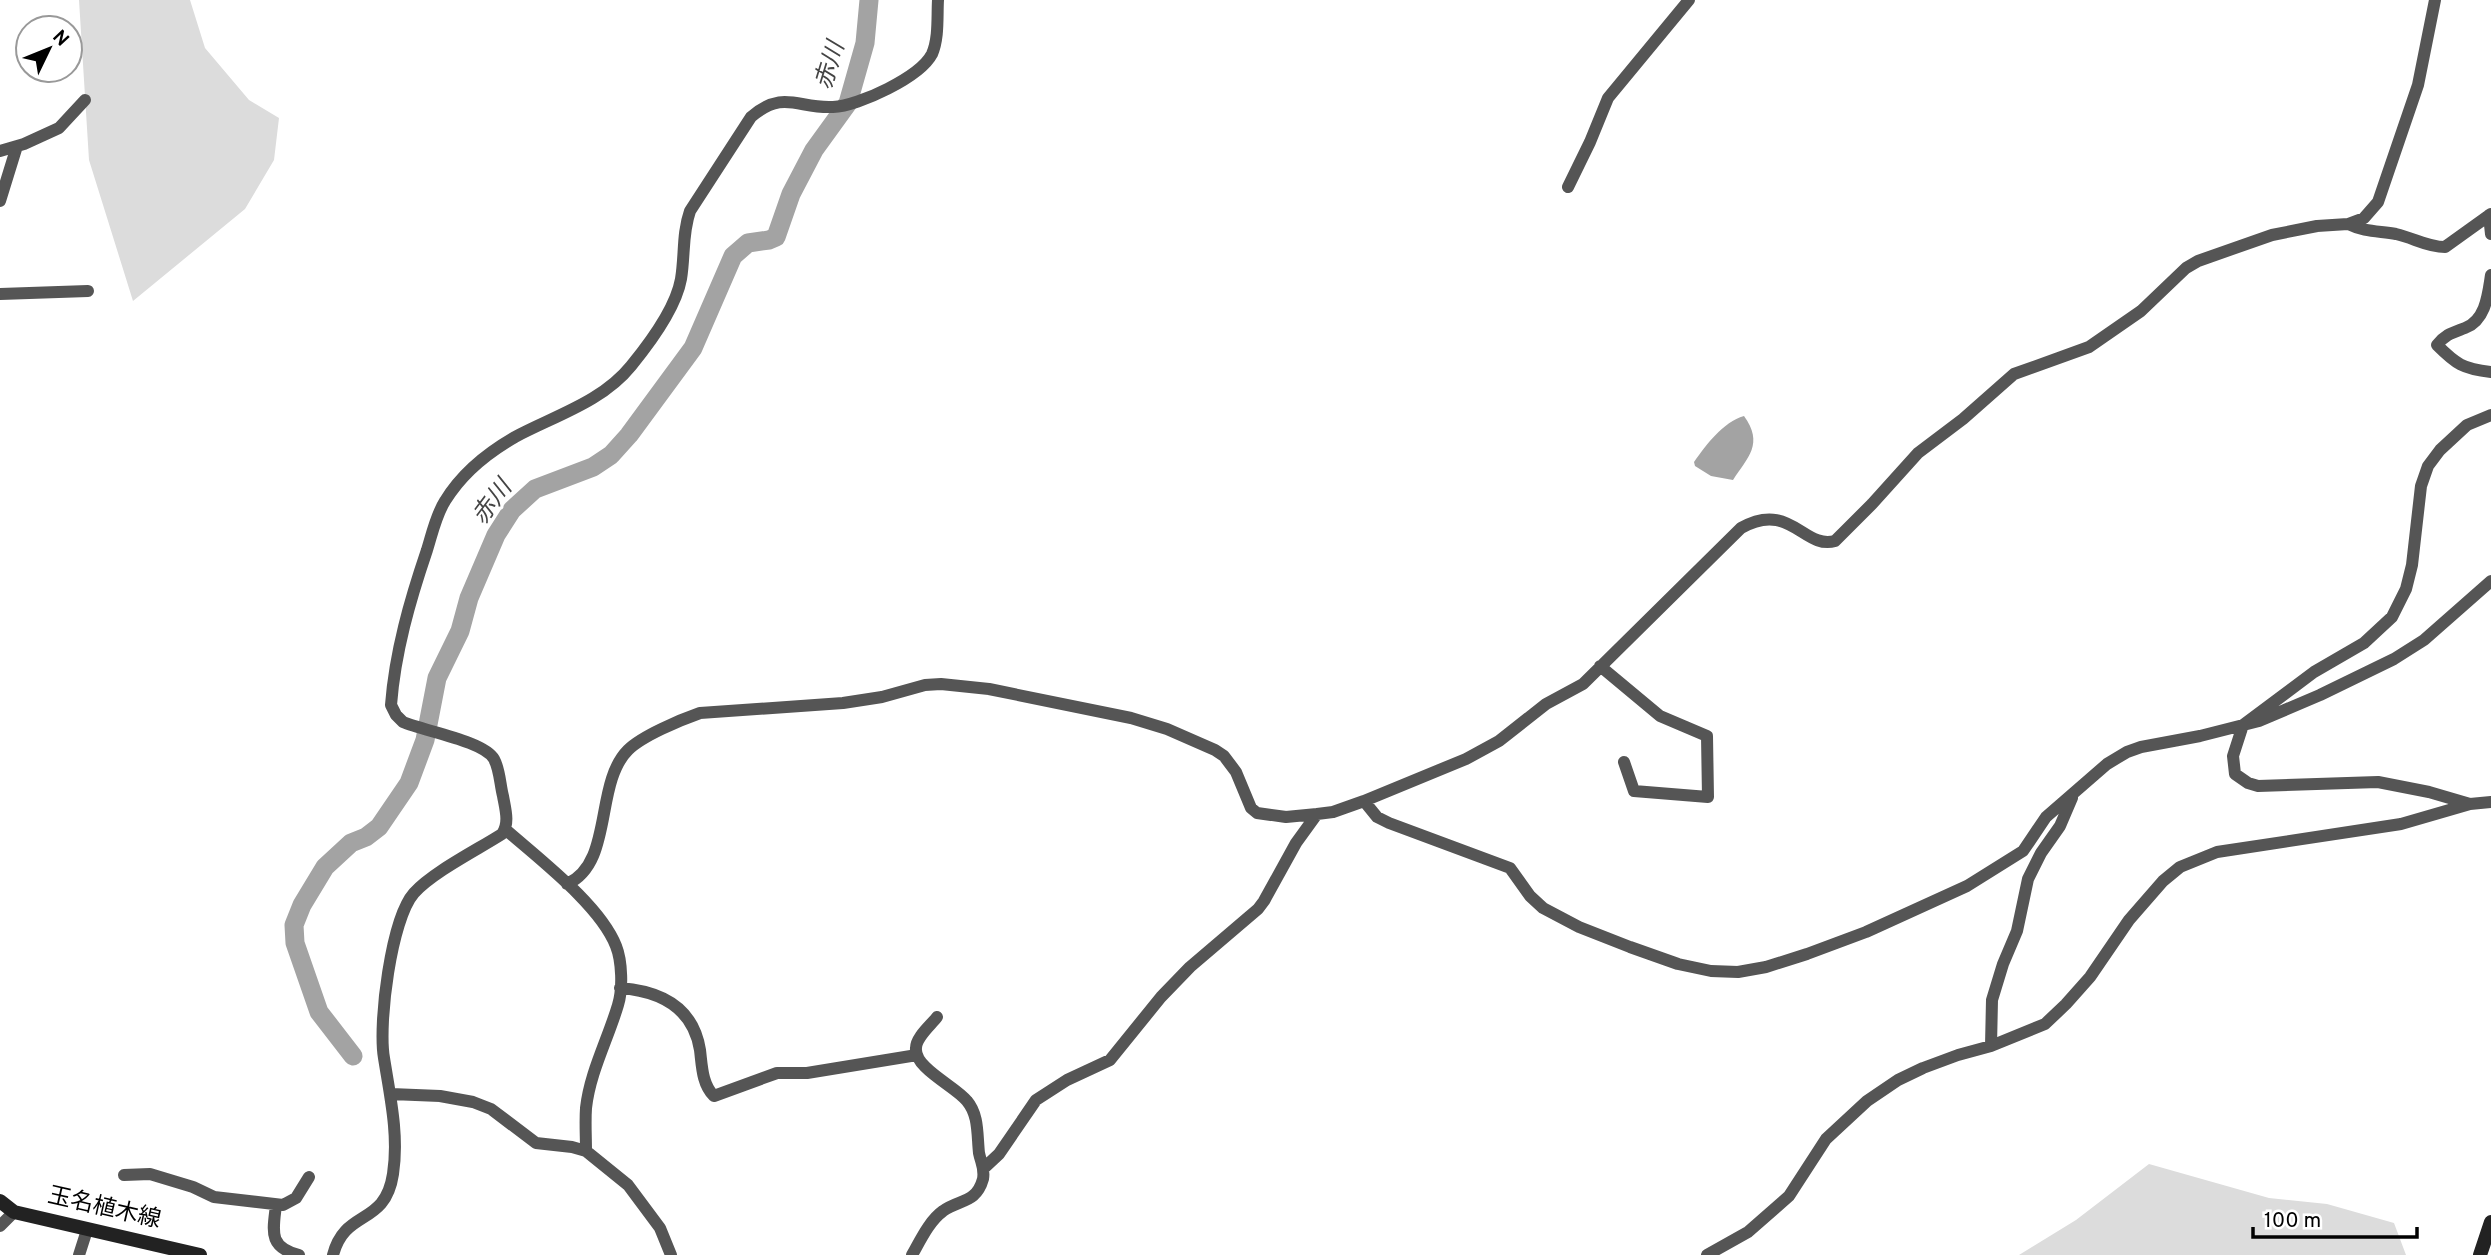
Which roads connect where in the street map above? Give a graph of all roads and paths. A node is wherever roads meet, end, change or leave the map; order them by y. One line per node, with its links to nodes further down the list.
1 (938, 0): 26 (street)
2 (1689, 0): 7 (street)
3 (2435, 0): 10 (street)
4 (85, 100): 5 (street)
5 (17, 146): 6 (street); 8 (street)
6 (0, 151)
7 (1568, 187)
8 (0, 201)
9 (2490, 215): 10 (street); 11 (street)
10 (2348, 224): 18 (street)
11 (2491, 234)
12 (2491, 275): 15 (street)
13 (88, 291): 14 (street)
14 (0, 294)
15 (2491, 372)
16 (2491, 415): 19 (street)
17 (2491, 581): 19 (street)
18 (1600, 666): 20 (street); 22 (street)
19 (2243, 725): 21 (street); 24 (street)
20 (1624, 762)
21 (2074, 792): 22 (street); 30 (street)
22 (1364, 801): 25 (street)
23 (2491, 802): 24 (street)
24 (2470, 804): 30 (street)
25 (1317, 814): 27 (street); 34 (street)
26 (506, 829): 27 (street); 32 (street)
27 (567, 884): 28 (street)
28 (620, 988): 31 (street); 33 (street)
29 (937, 1017): 31 (street)
30 (1991, 1046): 49 (street)
31 (917, 1055): 34 (street)
32 (391, 1094): 33 (street); 46 (street)
33 (586, 1151): 47 (street)
34 (984, 1168): 48 (street)
35 (124, 1175): 38 (street)
36 (309, 1177): 38 (street)
37 (0, 1201): 39 (main road, 玉名植木線)
38 (276, 1205): 45 (street)
39 (14, 1212): 41 (street); 42 (main road, 玉名植木線)
40 (2491, 1222): 50 (main road)
41 (0, 1226)
42 (87, 1230): 43 (street); 44 (main road, 玉名植木線)
43 (79, 1255)
44 (200, 1255)
45 (299, 1255)
46 (333, 1255)
47 (671, 1255)
48 (912, 1255)
49 (1707, 1255)
50 (2480, 1255)

